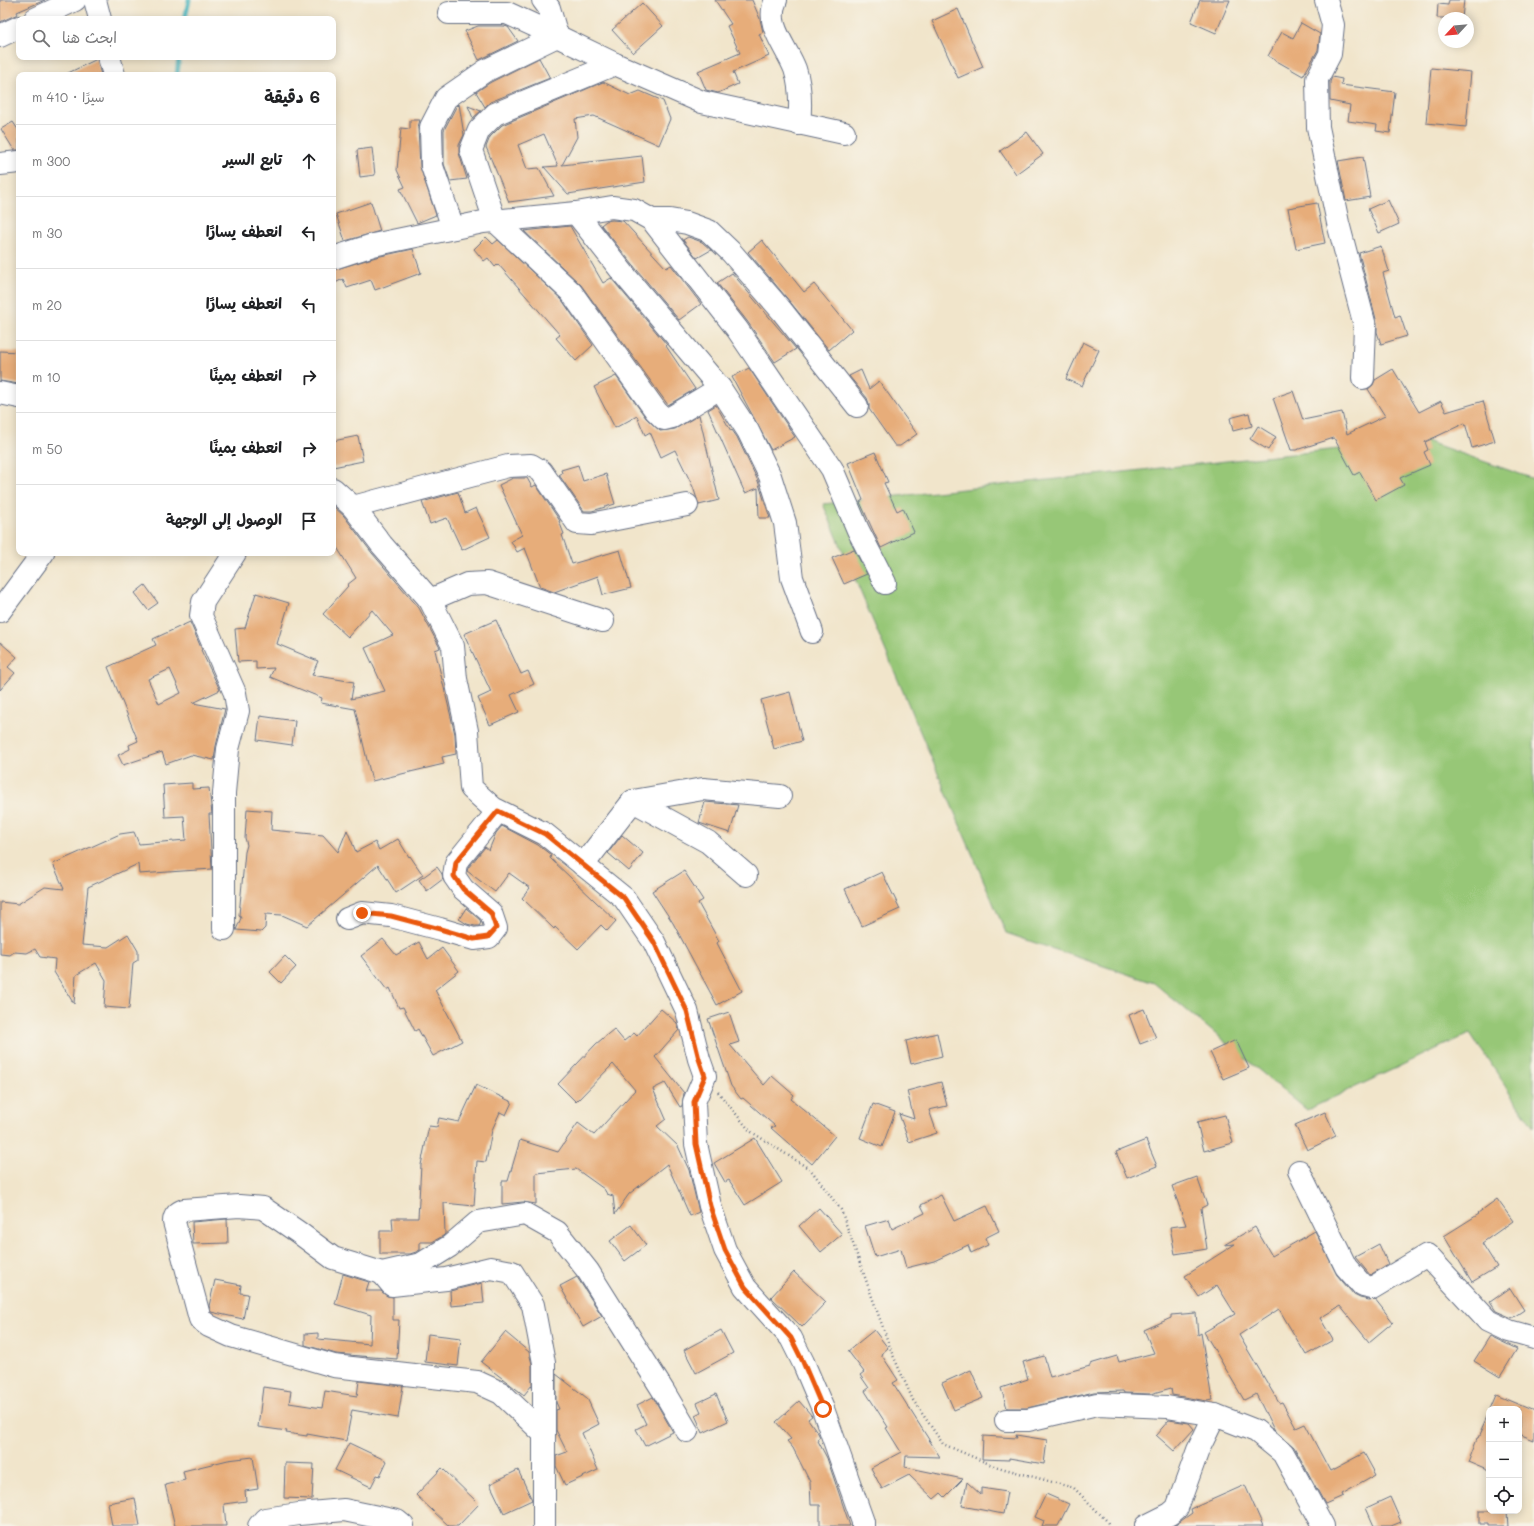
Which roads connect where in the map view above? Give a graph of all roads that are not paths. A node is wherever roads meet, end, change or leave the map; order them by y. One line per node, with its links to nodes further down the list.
1 (75, 0): 7 (street)
2 (95, 0): 8 (street)
3 (543, 0): 11 (street)
4 (776, 0): 15 (street)
5 (1326, 0): 24 (street)
6 (449, 13): 11 (street)
7 (41, 16)
8 (99, 16)
9 (16, 28): 10 (street)
10 (0, 36)
11 (557, 36): 13 (street); 22 (street)
12 (110, 60): 14 (street)
13 (615, 64): 15 (street); 21 (street)
14 (113, 72)
15 (799, 124): 16 (street)
16 (844, 133)
17 (16, 162): 18 (street)
18 (0, 164)
19 (576, 213): 20 (street); 21 (street); 25 (street)
20 (652, 220): 28 (street); 34 (street)
21 (494, 221): 22 (street); 25 (street)
22 (453, 228): 23 (street)
23 (336, 257)
24 (1363, 378)
25 (720, 388): 38 (street)
26 (0, 393): 27 (street)
27 (16, 396)
28 (857, 406)
29 (336, 492): 31 (street)
30 (687, 505): 31 (street)
31 (354, 507): 35 (street)
32 (41, 556): 36 (street)
33 (233, 556): 45 (street)
34 (885, 583)
35 (430, 600): 37 (street); 41 (street)
36 (0, 611)
37 (603, 621)
38 (812, 632)
39 (780, 796): 40 (street)
40 (633, 801): 42 (street); 43 (street)
41 (498, 811): 42 (street); 44 (street)
42 (583, 865): 56 (street)
43 (746, 875)
44 (347, 919)
45 (224, 929)
46 (1299, 1172): 48 (street)
47 (382, 1273): 51 (street); 52 (street); 52 (street)
48 (1534, 1338)
49 (1214, 1415): 50 (street); 57 (street); 58 (street)
50 (1006, 1420)
51 (687, 1431)
52 (543, 1433): 55 (street)
53 (259, 1526): 54 (street)
54 (402, 1526)
55 (544, 1526)
56 (863, 1526)
57 (1146, 1526)
58 (1323, 1526)

